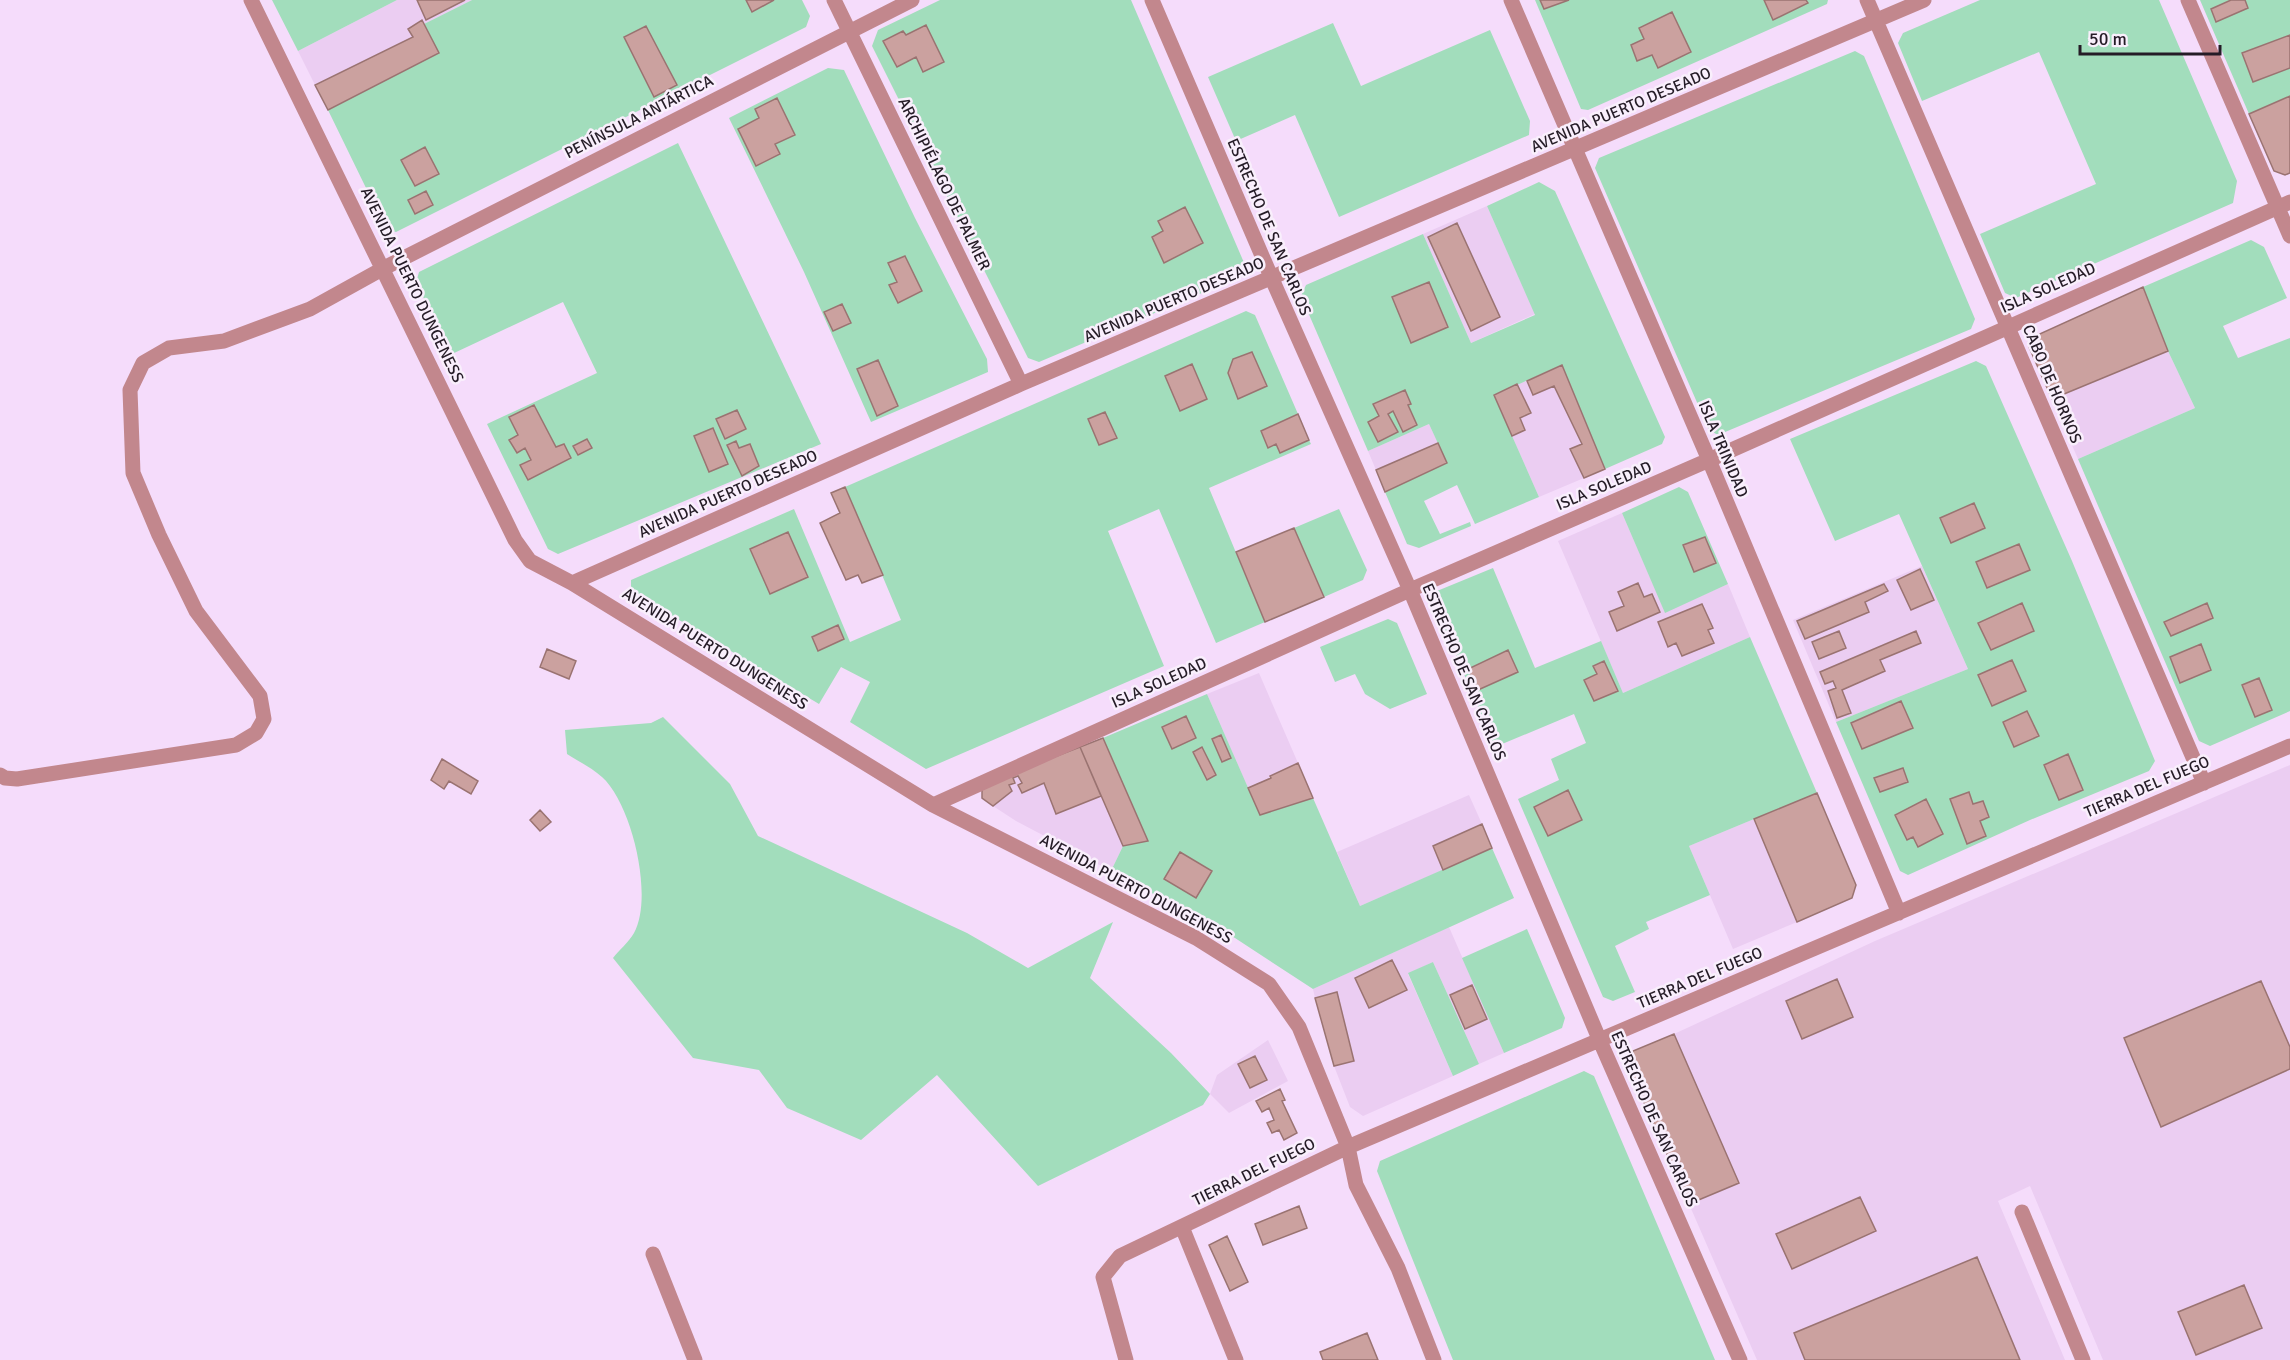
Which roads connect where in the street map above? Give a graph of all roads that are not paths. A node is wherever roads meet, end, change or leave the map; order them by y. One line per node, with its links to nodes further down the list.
1 (251, 0): 14 (street, AVENIDA PUERTO DUNGENESS)
2 (834, 0): 10 (street, ARCHIPIÉLAGO DE PALMER)
3 (912, 0): 10 (street, PENÍNSULA ANTÁRTICA)
4 (1152, 0): 15 (street, ESTRECHO DE SAN CARLOS)
5 (1511, 0): 11 (street, ISLA TRINIDAD)
6 (1867, 0): 9 (street, CABO DE HORNOS)
7 (1924, 0): 9 (street, AVENIDA PUERTO DESEADO)
8 (2188, 0): 12 (street)
9 (1876, 21): 11 (street, AVENIDA PUERTO DESEADO); 16 (street, CABO DE HORNOS)
10 (849, 31): 14 (street, PENÍNSULA ANTÁRTICA); 17 (street, ARCHIPIÉLAGO DE PALMER)
11 (1574, 149): 15 (street, AVENIDA PUERTO DESEADO); 18 (street, ISLA TRINIDAD)
12 (2284, 204): 13 (street); 16 (street, ISLA SOLEDAD)
13 (2290, 236)
14 (384, 268): 19 (street, AVENIDA PUERTO DUNGENESS); 22 (street, PENÍNSULA ANTÁRTICA)
15 (1272, 279): 17 (street, AVENIDA PUERTO DESEADO); 20 (street, ESTRECHO DE SAN CARLOS)
16 (2007, 326): 18 (street, ISLA SOLEDAD); 23 (street, CABO DE HORNOS)
17 (1021, 384): 19 (street, AVENIDA PUERTO DESEADO)
18 (1709, 460): 20 (street, ISLA SOLEDAD); 25 (street, ISLA TRINIDAD)
19 (572, 583): 24 (street, AVENIDA PUERTO DUNGENESS)
20 (1410, 590): 24 (street, ISLA SOLEDAD); 26 (street, ESTRECHO DE SAN CARLOS)
21 (2290, 746): 23 (street, TIERRA DEL FUEGO)
22 (0, 775)
23 (2204, 783): 25 (street, TIERRA DEL FUEGO)
24 (933, 805): 27 (street, AVENIDA PUERTO DUNGENESS)
25 (1899, 913): 26 (street, TIERRA DEL FUEGO)
26 (1600, 1041): 27 (street, TIERRA DEL FUEGO); 35 (street, ESTRECHO DE SAN CARLOS)
27 (1348, 1147): 29 (street, TIERRA DEL FUEGO); 34 (street, AVENIDA PUERTO DUNGENESS)
28 (2022, 1212): 36 (street)
29 (1182, 1227): 32 (street, TIERRA DEL FUEGO); 33 (street)
30 (653, 1254): 31 (street)
31 (695, 1360)
32 (1126, 1360)
33 (1236, 1360)
34 (1434, 1360)
35 (1740, 1360)
36 (2083, 1360)

